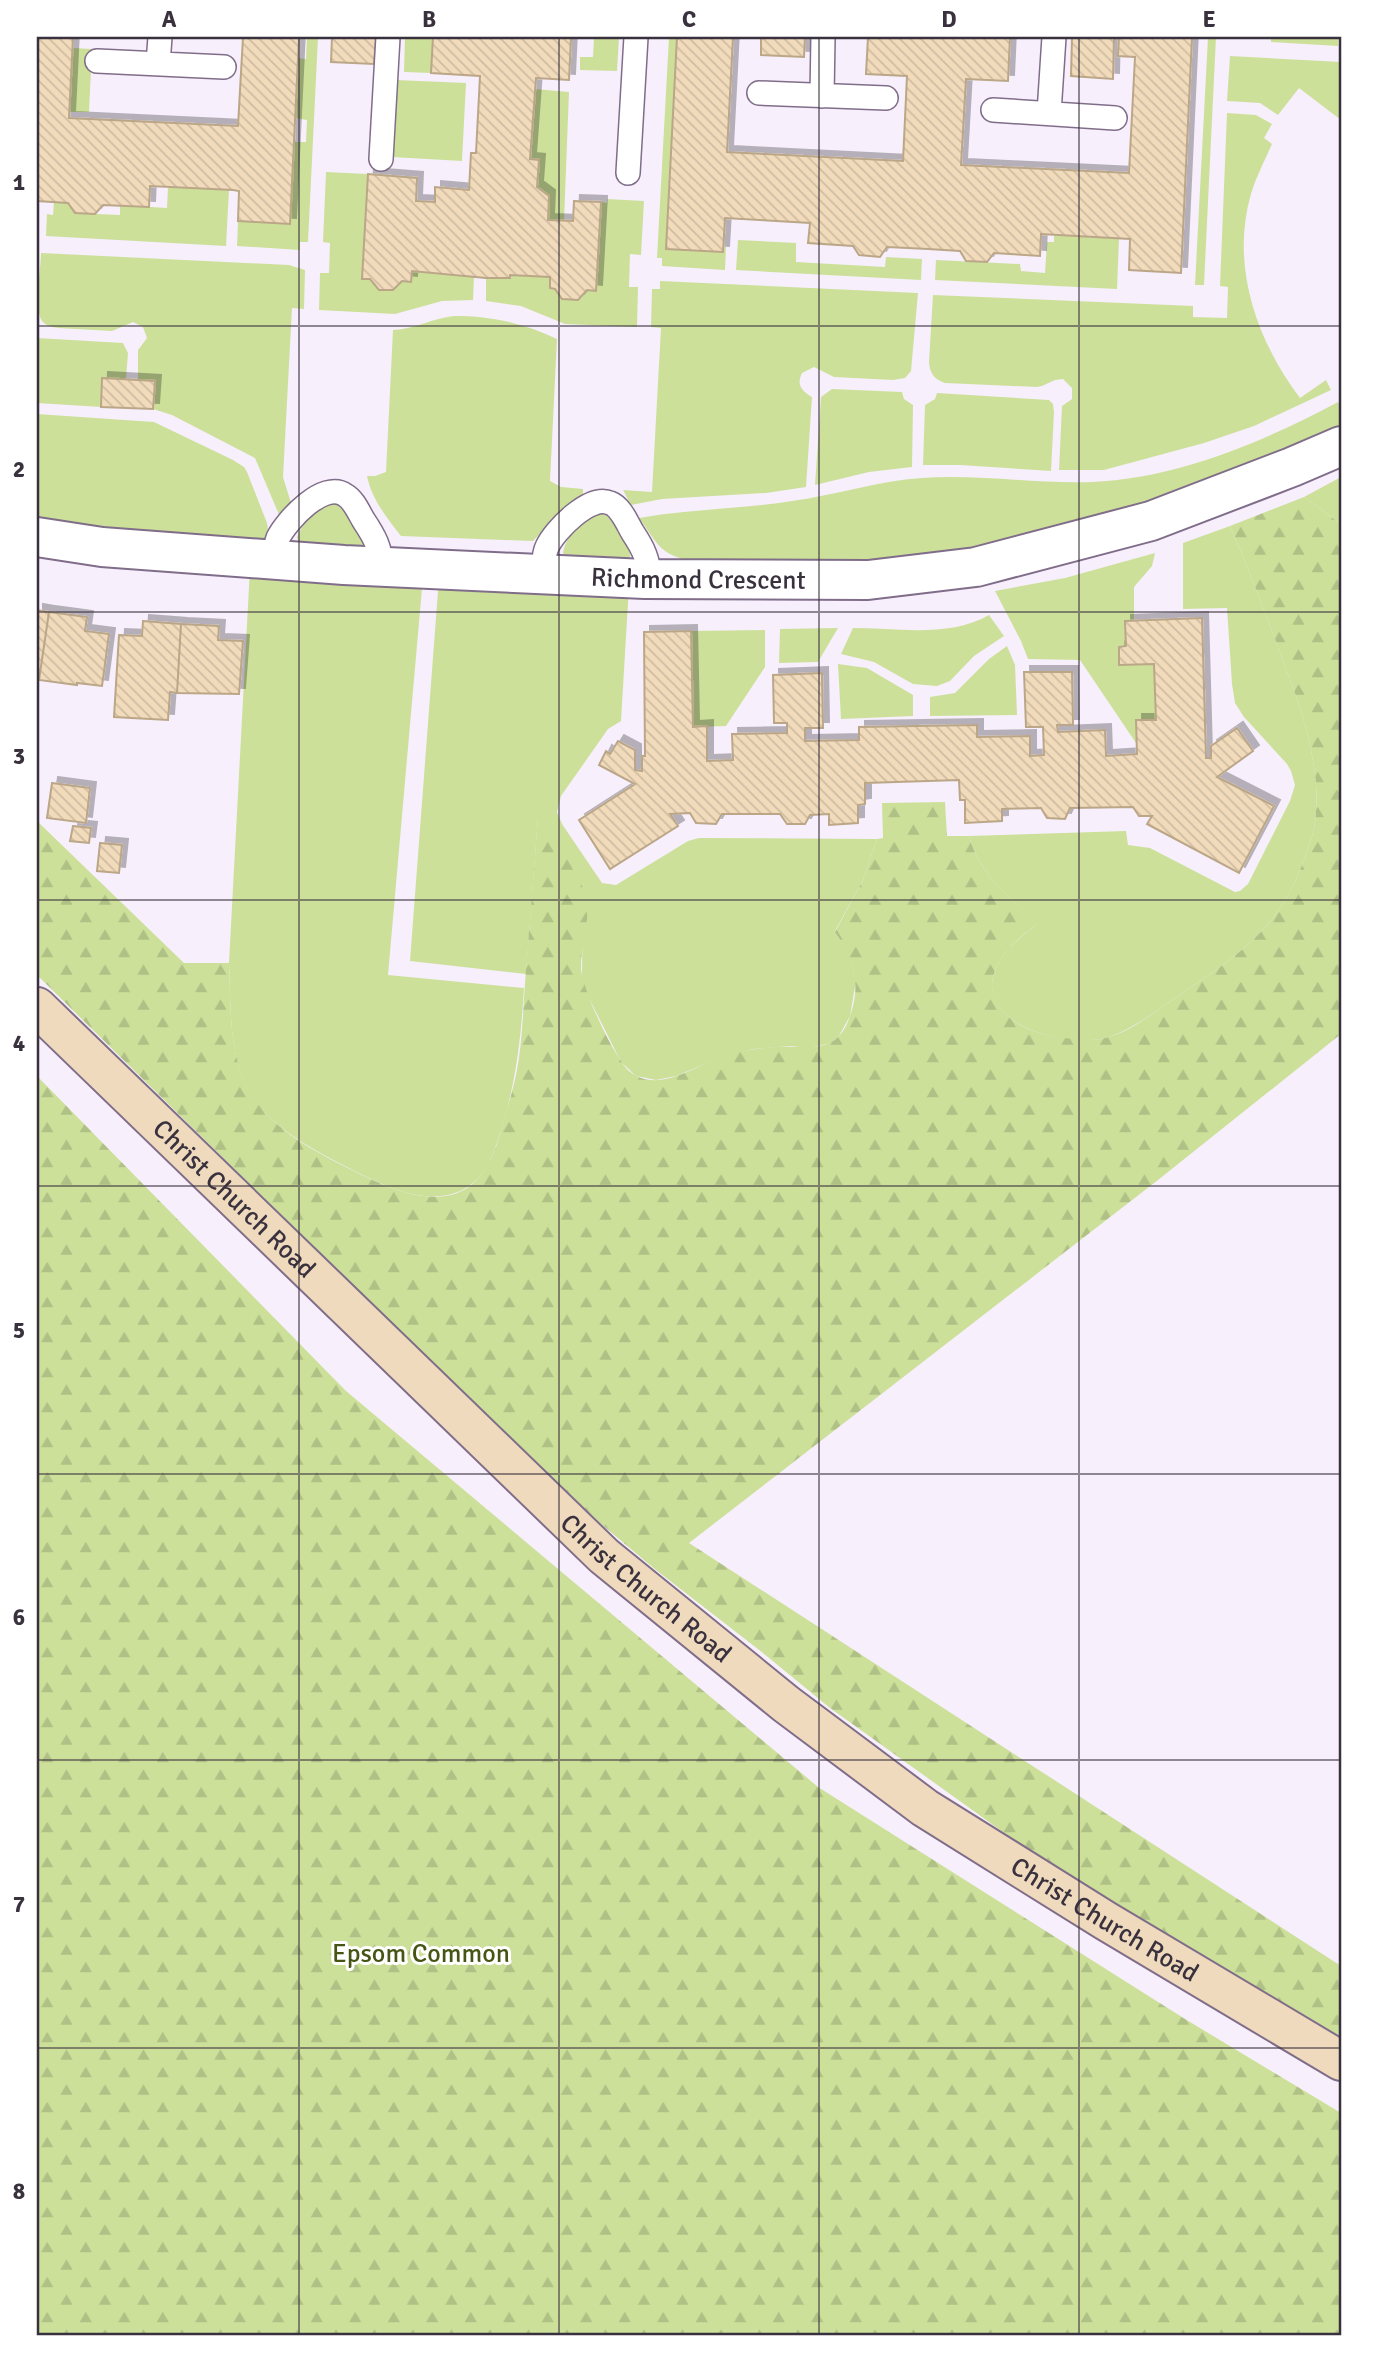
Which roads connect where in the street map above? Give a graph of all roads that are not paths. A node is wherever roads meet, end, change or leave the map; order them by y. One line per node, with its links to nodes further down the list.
1 (160, 37): 7 (lane)
2 (388, 37): 15 (lane)
3 (636, 37): 16 (lane)
4 (823, 37): 10 (lane)
5 (1054, 37): 13 (lane)
6 (97, 61): 7 (lane)
7 (158, 64): 8 (lane)
8 (224, 67)
9 (760, 93): 10 (lane)
10 (822, 96): 11 (lane)
11 (886, 98)
12 (993, 110): 13 (lane)
13 (1049, 113): 14 (lane)
14 (1115, 118)
15 (381, 159)
16 (628, 173)
17 (1341, 446): 22 (street, Richmond Crescent)
18 (37, 537): 19 (street, Richmond Crescent)
19 (275, 560): 20 (street, Richmond Crescent); 20 (lane)
20 (381, 566): 21 (street, Richmond Crescent)
21 (543, 574): 22 (street, Richmond Crescent); 22 (lane)
22 (649, 578)
23 (37, 1007): 24 (main road, Christ Church Road)
24 (1341, 2061)

